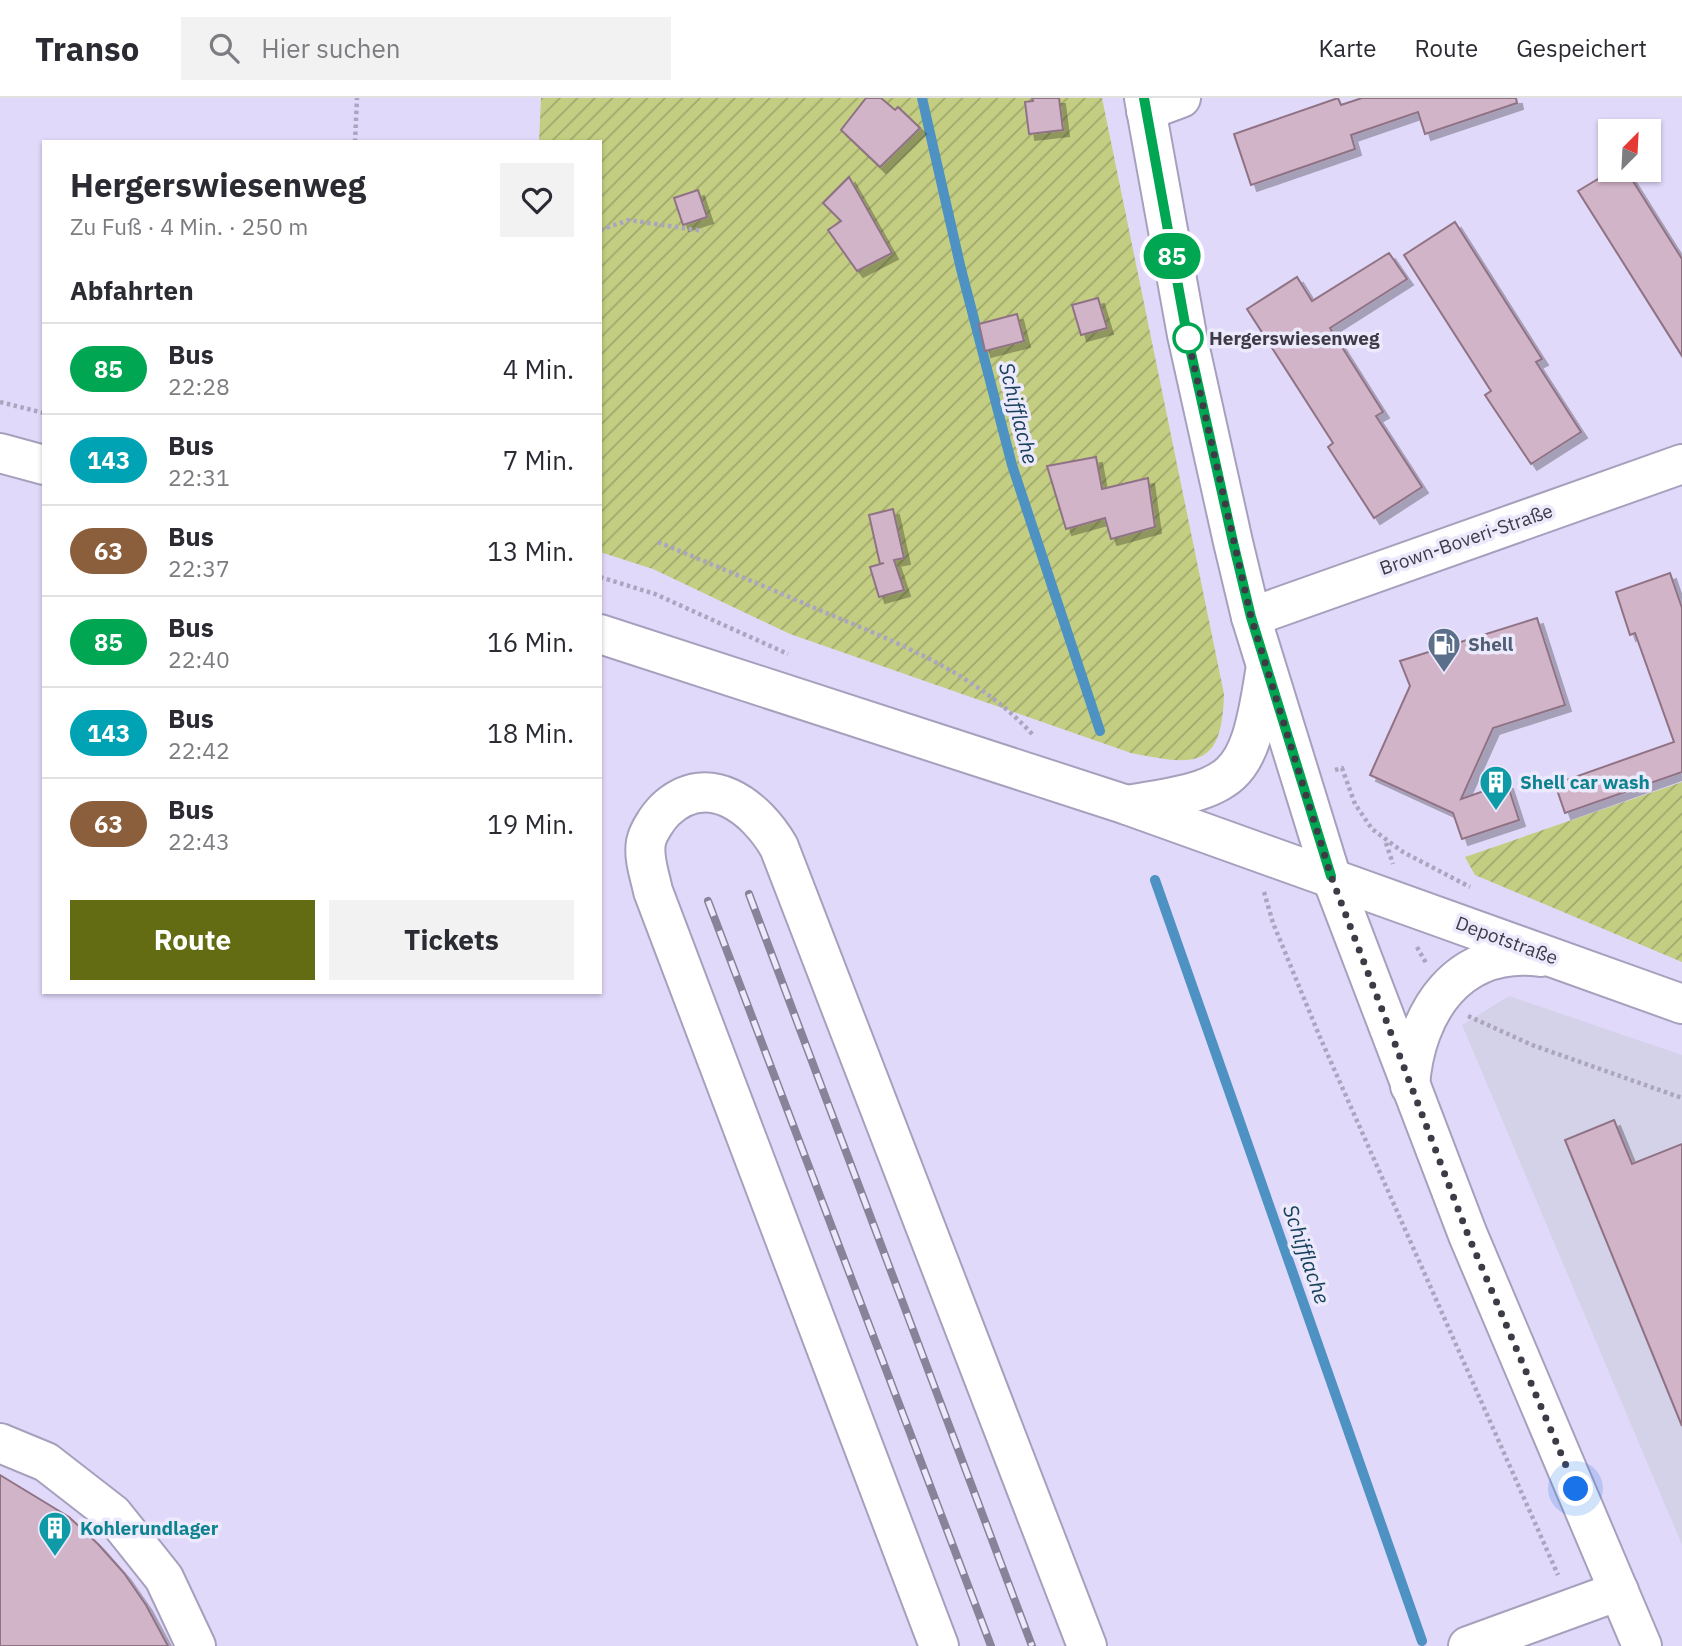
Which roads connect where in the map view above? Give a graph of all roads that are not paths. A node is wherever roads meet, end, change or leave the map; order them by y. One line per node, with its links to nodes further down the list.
1 (1157, 102): 5 (main road)
2 (0, 453): 3 (main road)
3 (42, 464)
4 (1682, 464): 5 (main road, Brown-Boveri-Straße)
5 (1251, 617): 7 (main road)
6 (602, 635): 8 (main road, Depotstraße)
7 (1266, 663): 8 (main road); 9 (main road)
8 (1127, 804): 9 (main road, Depotstraße)
9 (1331, 876): 10 (main road, Depotstraße); 12 (main road)
10 (1559, 959): 11 (main road, Depotstraße); 12 (main road)
11 (1682, 1003)
12 (1410, 1088): 14 (main road)
13 (0, 1443): 15 (main road)
14 (1619, 1591): 18 (main road); 19 (main road)
15 (196, 1646)
16 (939, 1646): 17 (main road)
17 (1087, 1646)
18 (1468, 1646)
19 (1642, 1646)

